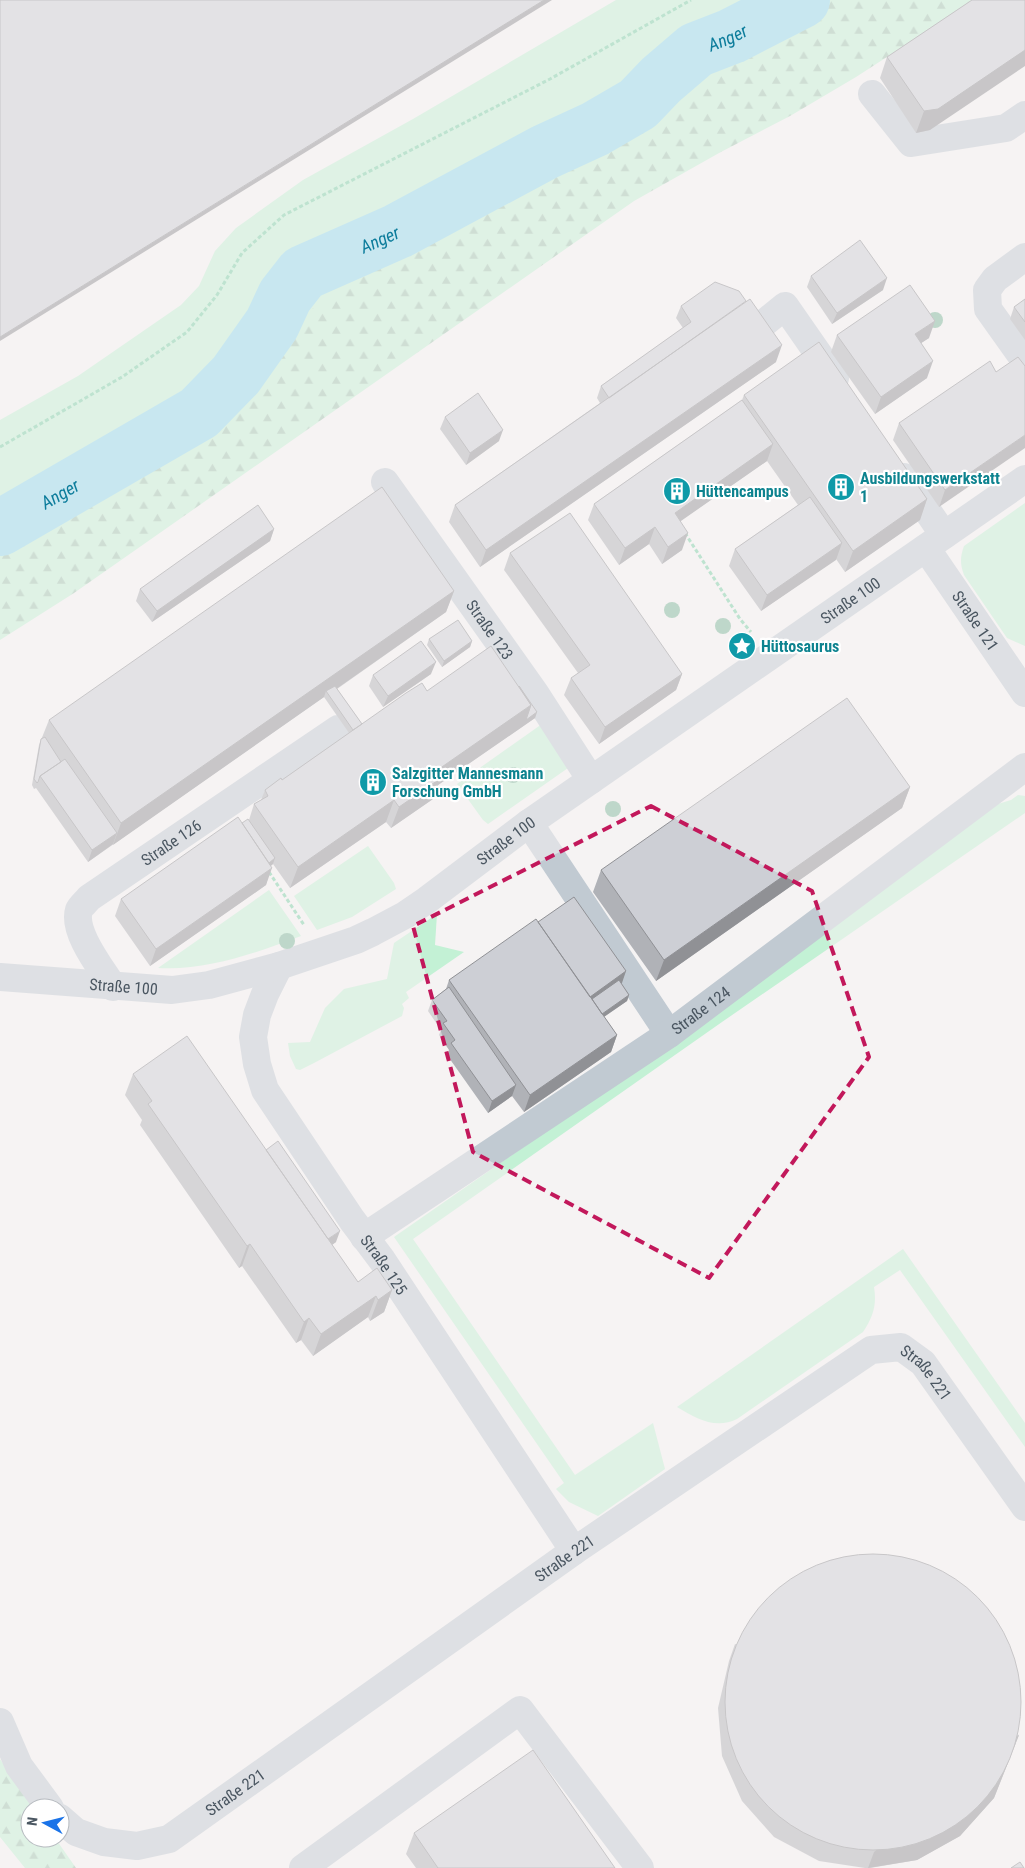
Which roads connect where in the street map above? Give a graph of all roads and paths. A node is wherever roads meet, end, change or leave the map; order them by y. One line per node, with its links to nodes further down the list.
1 (691, 0): 8 (path)
2 (872, 94): 3 (street)
3 (1025, 115)
4 (1025, 257): 6 (street)
5 (762, 324): 7 (street)
6 (1025, 361)
7 (846, 394)
8 (0, 448)
9 (891, 458): 13 (street, Straße 121)
10 (1025, 479): 13 (street, Straße 100)
11 (385, 482): 19 (street, Straße 123)
12 (680, 536): 14 (path)
13 (935, 541): 15 (street, Straße 121); 19 (street, Straße 100)
14 (753, 636)
15 (1016, 666): 16 (street, Straße 121)
16 (1025, 693)
17 (338, 729): 25 (street, Straße 126)
18 (1025, 767): 26 (street, Straße 124)
19 (591, 780): 20 (street, Straße 100)
20 (529, 823): 23 (street, Straße 100); 26 (street)
21 (267, 868): 22 (path)
22 (306, 929)
23 (279, 966): 25 (street, Straße 100); 27 (street, Straße 125)
24 (0, 977): 25 (street, Straße 100)
25 (113, 987)
26 (668, 1034): 27 (street, Straße 124)
27 (364, 1237): 29 (street, Straße 125)
28 (1025, 1507): 29 (street, Straße 221)
29 (574, 1551): 32 (street, Straße 221)
30 (0, 1722): 31 (street)
31 (43, 1798)
32 (70, 1827)
33 (303, 1868): 34 (street)
34 (640, 1868)

